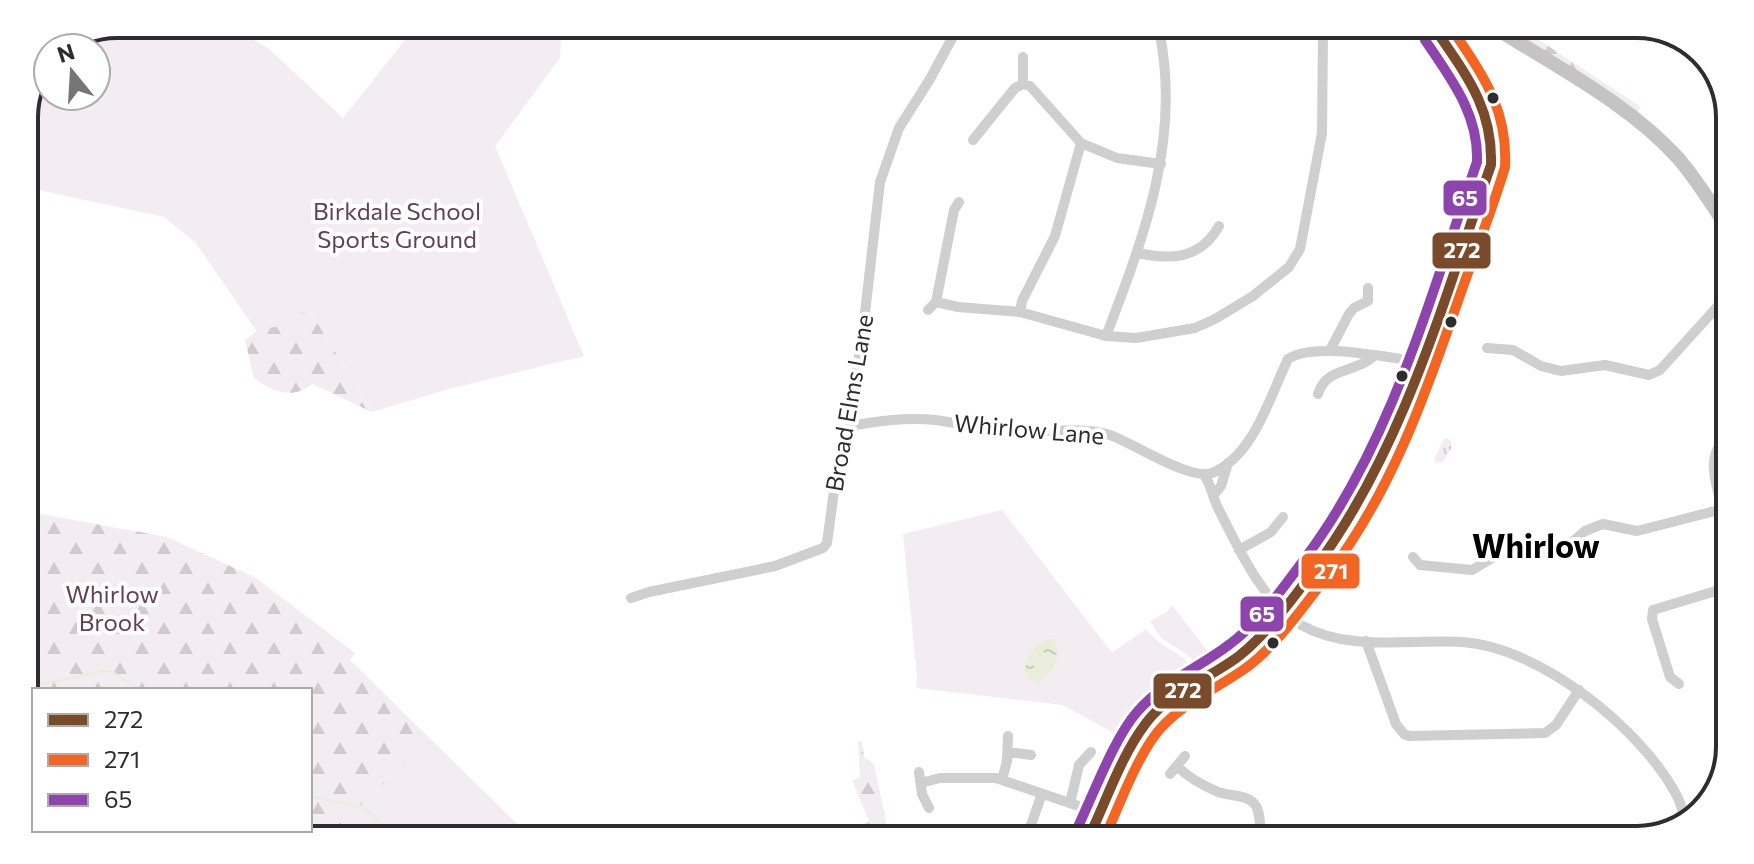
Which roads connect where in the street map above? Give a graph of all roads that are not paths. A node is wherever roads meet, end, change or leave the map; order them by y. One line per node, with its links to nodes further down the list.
1 (952, 38): 24 (street, Broad Elms Lane)
2 (1160, 38): 10 (street)
3 (1323, 38): 18 (street)
4 (1441, 38): 22 (main road)
5 (1511, 38): 12 (main road)
6 (1023, 57): 7 (street)
7 (1023, 84): 8 (street); 9 (street)
8 (973, 140)
9 (1081, 143): 10 (street); 17 (street)
10 (1161, 164): 14 (street)
11 (959, 202): 17 (street)
12 (1716, 211)
13 (1219, 226): 14 (street)
14 (1138, 253): 18 (street)
15 (1368, 288): 20 (street)
16 (1716, 308): 19 (street)
17 (1020, 312): 18 (street)
18 (1106, 336)
19 (1487, 348)
20 (1330, 350): 21 (street); 26 (street)
21 (1374, 356): 22 (street); 23 (street)
22 (1422, 362): 36 (main road)
23 (1318, 394)
24 (850, 426): 27 (street, Whirlow Lane); 35 (street, Broad Elms Lane)
25 (1716, 449): 28 (street)
26 (1228, 463): 27 (street); 29 (street)
27 (1204, 475): 29 (street)
28 (1716, 477)
29 (1213, 496): 32 (street)
30 (1716, 514): 33 (street)
31 (1283, 517): 32 (street)
32 (1239, 550): 36 (street)
33 (1413, 557)
34 (1716, 591): 38 (street)
35 (631, 598)
36 (1282, 610): 37 (street); 50 (main road)
37 (1366, 641): 39 (street); 39 (street)
38 (1679, 684)
39 (1579, 690): 49 (street)
40 (1008, 736): 41 (street)
41 (1008, 752): 43 (street); 45 (street)
42 (1091, 752): 47 (street)
43 (1031, 755)
44 (1185, 756): 53 (street)
45 (1002, 780): 46 (street); 48 (street)
46 (1042, 794): 47 (street); 51 (street)
47 (1070, 803): 50 (street)
48 (929, 808)
49 (1682, 811)
50 (1099, 813): 52 (main road)
51 (1031, 826)
52 (1094, 826)
53 (1259, 826)

